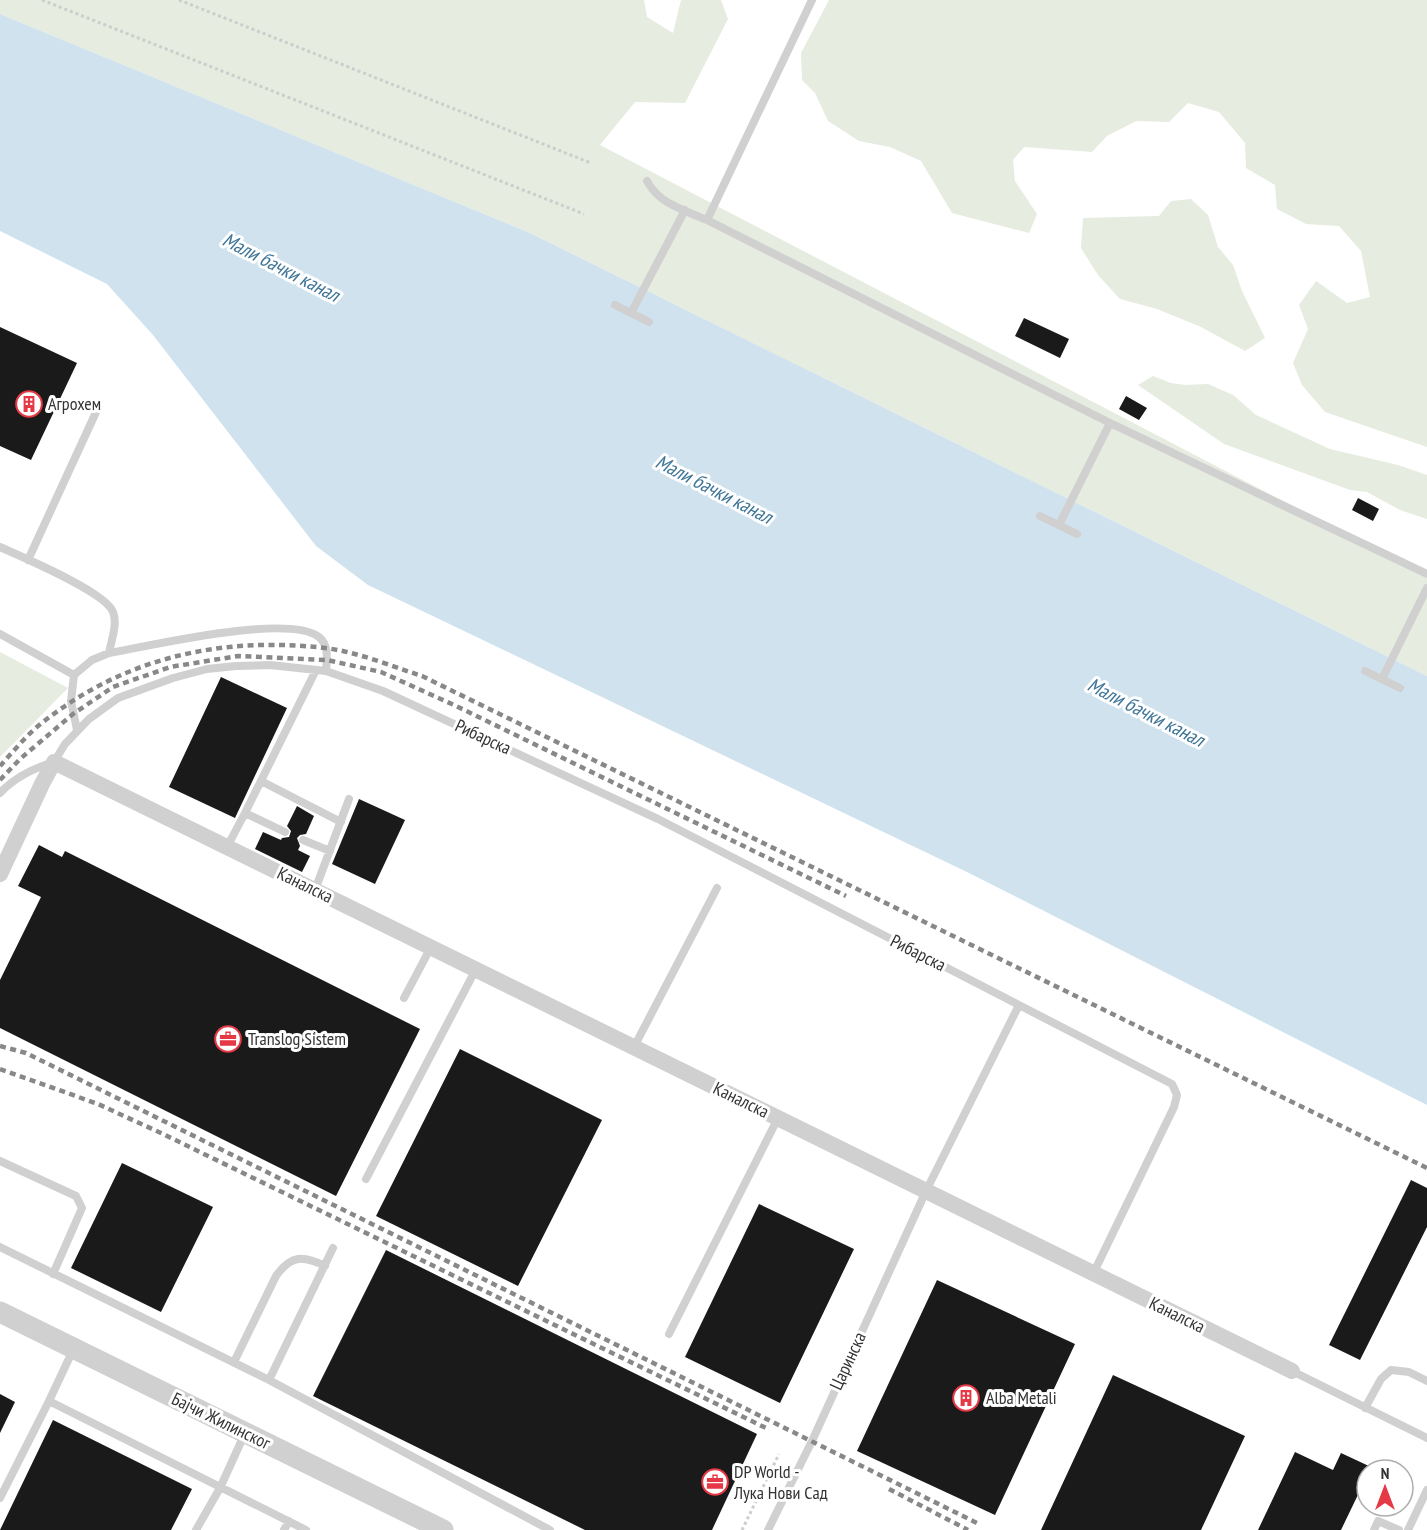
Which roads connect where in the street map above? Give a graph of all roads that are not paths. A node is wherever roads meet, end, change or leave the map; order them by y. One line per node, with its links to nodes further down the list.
1 (813, 0): 4 (lane)
2 (647, 181): 3 (lane)
3 (685, 210): 4 (lane); 6 (lane)
4 (707, 220): 9 (lane)
5 (615, 305): 6 (lane)
6 (632, 314): 7 (lane)
7 (649, 322)
8 (97, 410): 14 (lane)
9 (1110, 423): 11 (lane); 15 (lane)
10 (1041, 516): 11 (lane)
11 (1059, 525): 12 (lane)
12 (1077, 534)
13 (0, 547): 14 (lane)
14 (28, 560): 18 (lane)
15 (1427, 574)
16 (1427, 588): 23 (lane)
17 (0, 634): 22 (lane)
18 (109, 653): 20 (lane); 22 (lane)
19 (316, 670): 20 (lane, Рибарска); 25 (lane, Рибарска); 27 (lane)
20 (326, 671): 42 (lane, Рибарска)
21 (1365, 671): 23 (lane)
22 (74, 675): 25 (lane)
23 (1382, 679): 24 (lane)
24 (1400, 688)
25 (76, 730): 26 (lane, Рибарска)
26 (54, 762): 28 (lane); 34 (street, Каналска); 36 (street, Рибарска)
27 (261, 780): 30 (lane); 31 (lane)
28 (0, 793)
29 (349, 799): 31 (lane)
30 (245, 813): 32 (lane); 34 (lane)
31 (340, 822): 35 (lane)
32 (285, 832)
33 (303, 840): 35 (lane)
34 (227, 847): 38 (street, Каналска)
35 (330, 851): 38 (lane)
36 (0, 874)
37 (717, 888): 43 (lane)
38 (315, 890): 39 (street, Каналска)
39 (431, 947): 40 (street, Каналска); 41 (lane)
40 (476, 969): 43 (street, Каналска); 46 (lane)
41 (404, 998)
42 (1019, 1005): 47 (lane, Царинска); 52 (lane, Рибарска)
43 (634, 1047): 44 (street, Каналска)
44 (778, 1118): 47 (street, Каналска); 54 (lane)
45 (0, 1161): 51 (lane)
46 (366, 1179)
47 (926, 1191): 52 (street, Каналска); 73 (lane, Царинска)
48 (0, 1247): 51 (lane)
49 (333, 1248): 50 (lane)
50 (325, 1266): 56 (lane); 58 (lane)
51 (53, 1274): 56 (lane)
52 (1093, 1274): 57 (street, Каналска)
53 (0, 1312): 55 (street, Бајчи Жилинског)
54 (669, 1334)
55 (74, 1349): 60 (lane); 62 (street, Бајчи Жилинског)
56 (234, 1362): 58 (lane)
57 (1292, 1371): 61 (lane, Каналска)
58 (269, 1380): 72 (lane)
59 (1427, 1381): 61 (lane)
60 (49, 1401): 64 (lane); 66 (lane)
61 (1365, 1408): 63 (lane, Каналска)
62 (246, 1433): 64 (lane); 71 (street, Бајчи Жилинског)
63 (1427, 1438)
64 (220, 1488): 67 (lane); 68 (lane)
65 (1427, 1490): 76 (lane)
66 (0, 1498)
67 (289, 1521): 69 (lane); 70 (lane)
68 (196, 1530)
69 (285, 1530)
70 (306, 1530)
71 (443, 1530)
72 (550, 1530)
73 (768, 1530)
74 (1374, 1530): 75 (lane)
75 (1399, 1530)
76 (1408, 1530)

